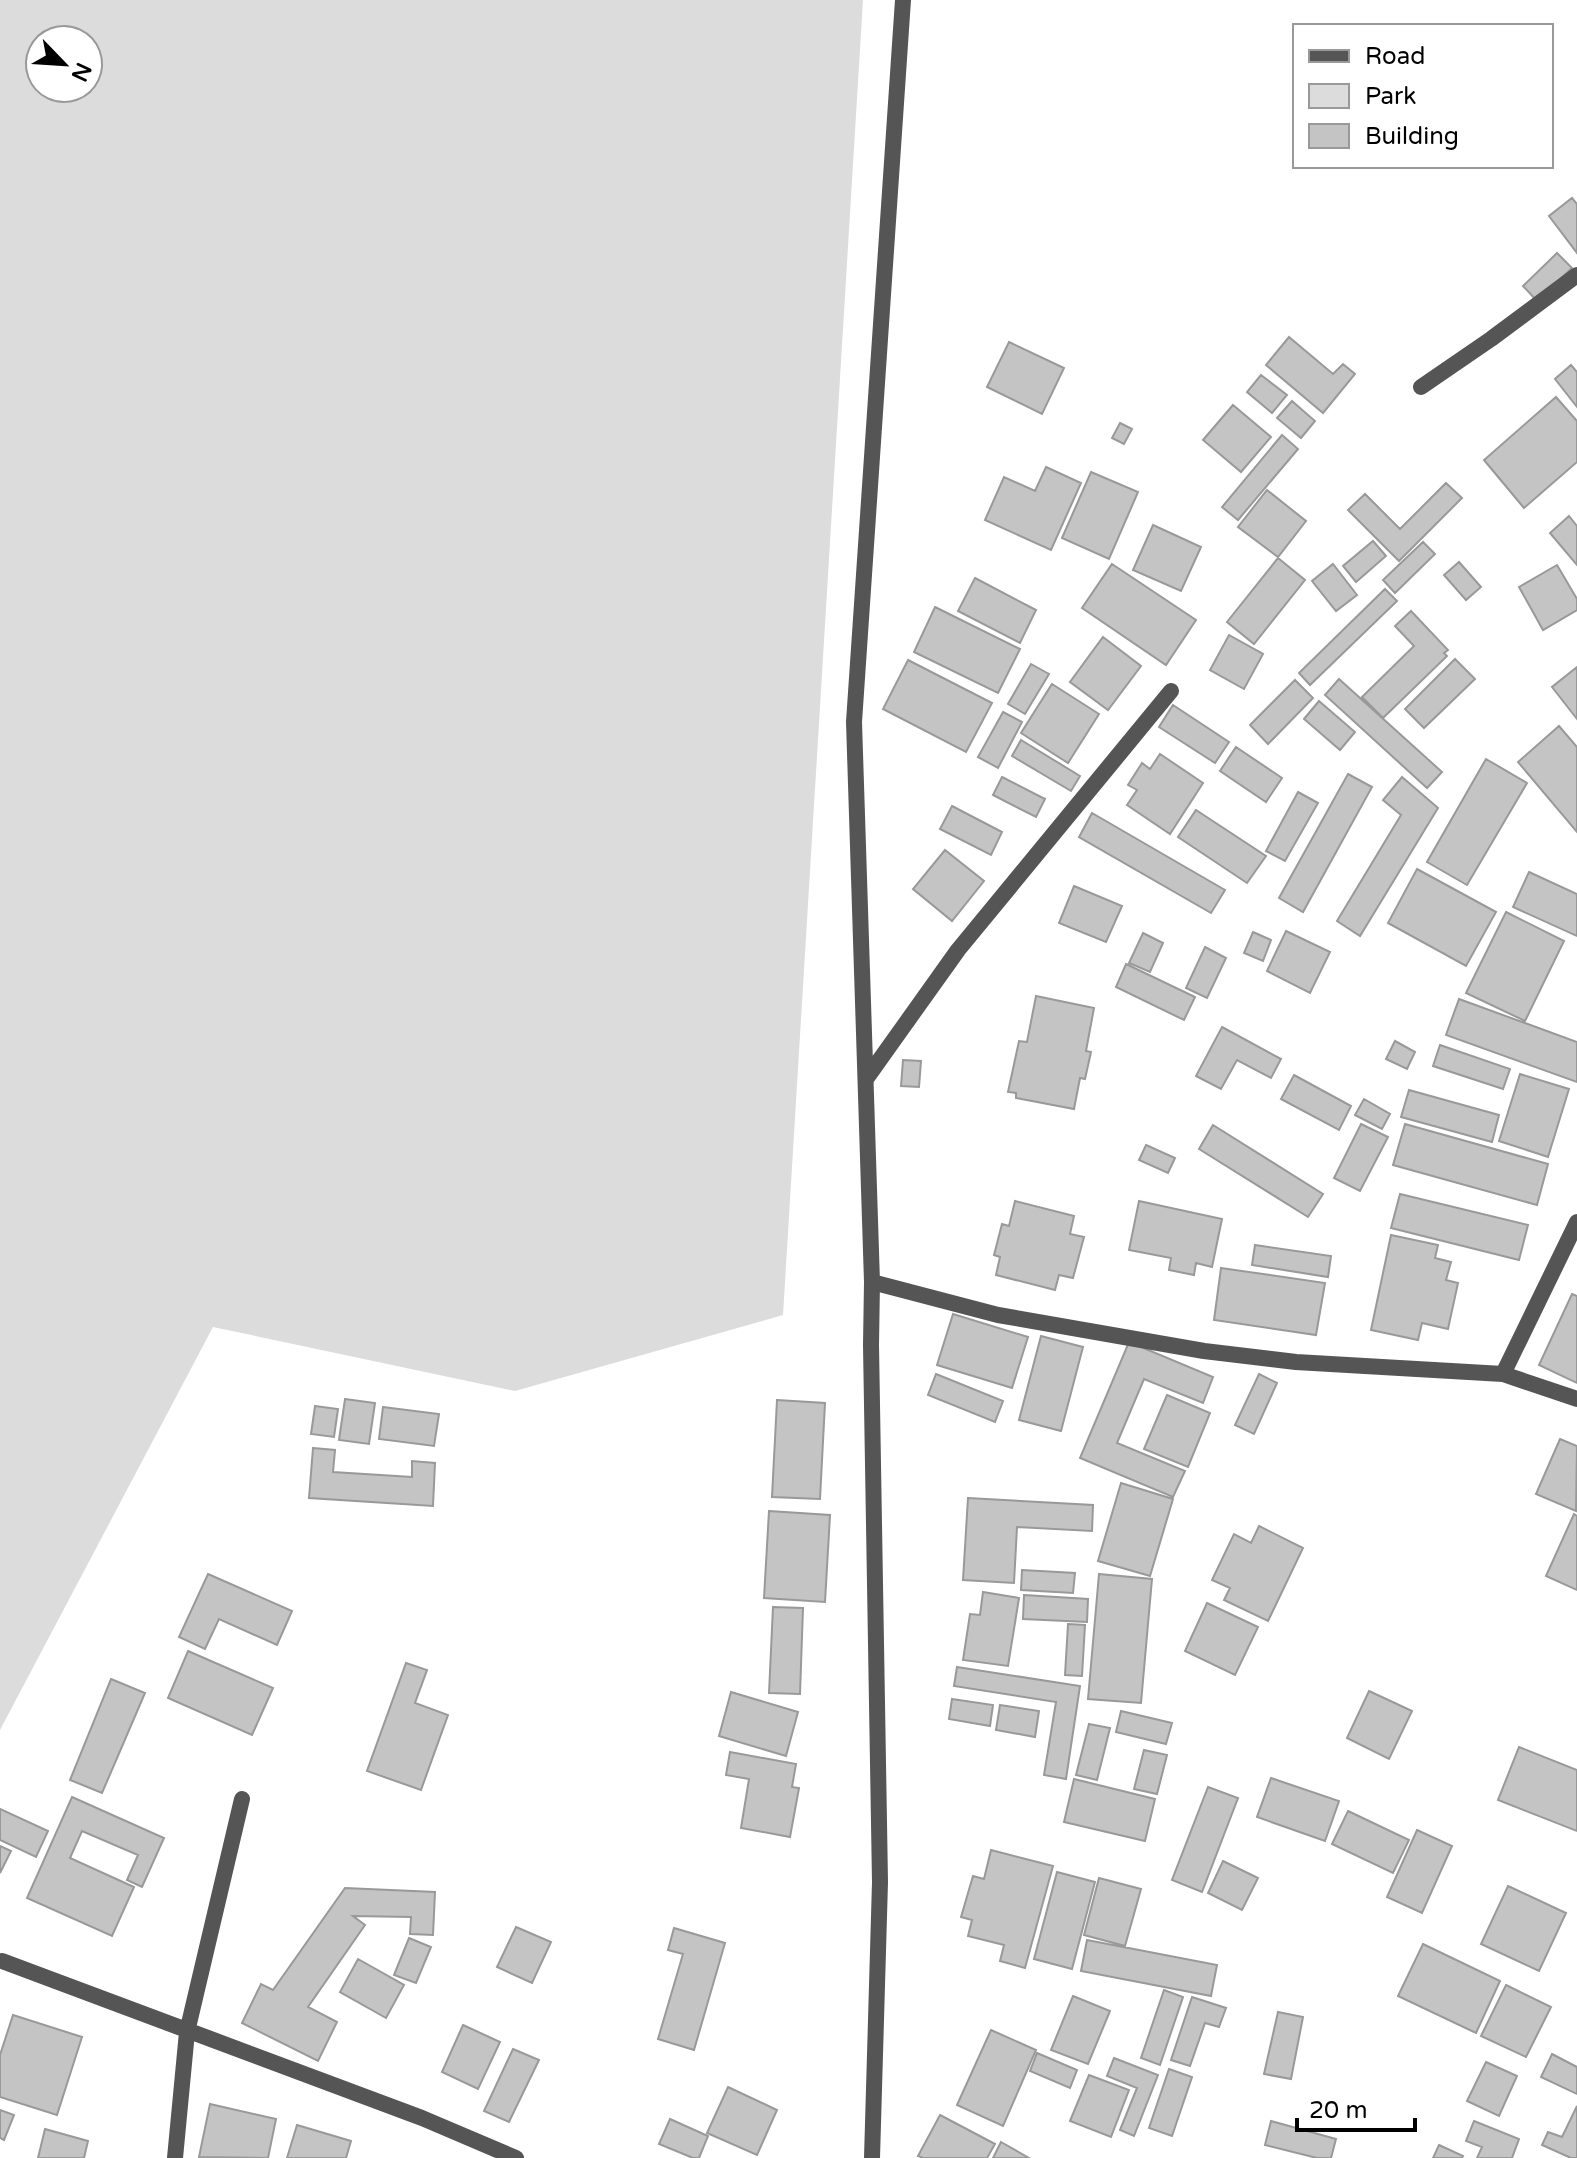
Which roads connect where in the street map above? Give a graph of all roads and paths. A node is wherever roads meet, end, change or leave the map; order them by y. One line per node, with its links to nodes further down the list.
1 (903, 0): 5 (street)
2 (1577, 275): 3 (street)
3 (1421, 387)
4 (1171, 691): 5 (street)
5 (866, 1079): 7 (street)
6 (1577, 1222): 8 (street)
7 (872, 1282): 8 (street); 15 (street)
8 (1503, 1374): 9 (street)
9 (1577, 1399)
10 (242, 1799): 12 (street)
11 (2, 1961): 12 (street)
12 (187, 2032): 13 (street); 14 (street)
13 (175, 2158)
14 (516, 2158)
15 (872, 2158)

